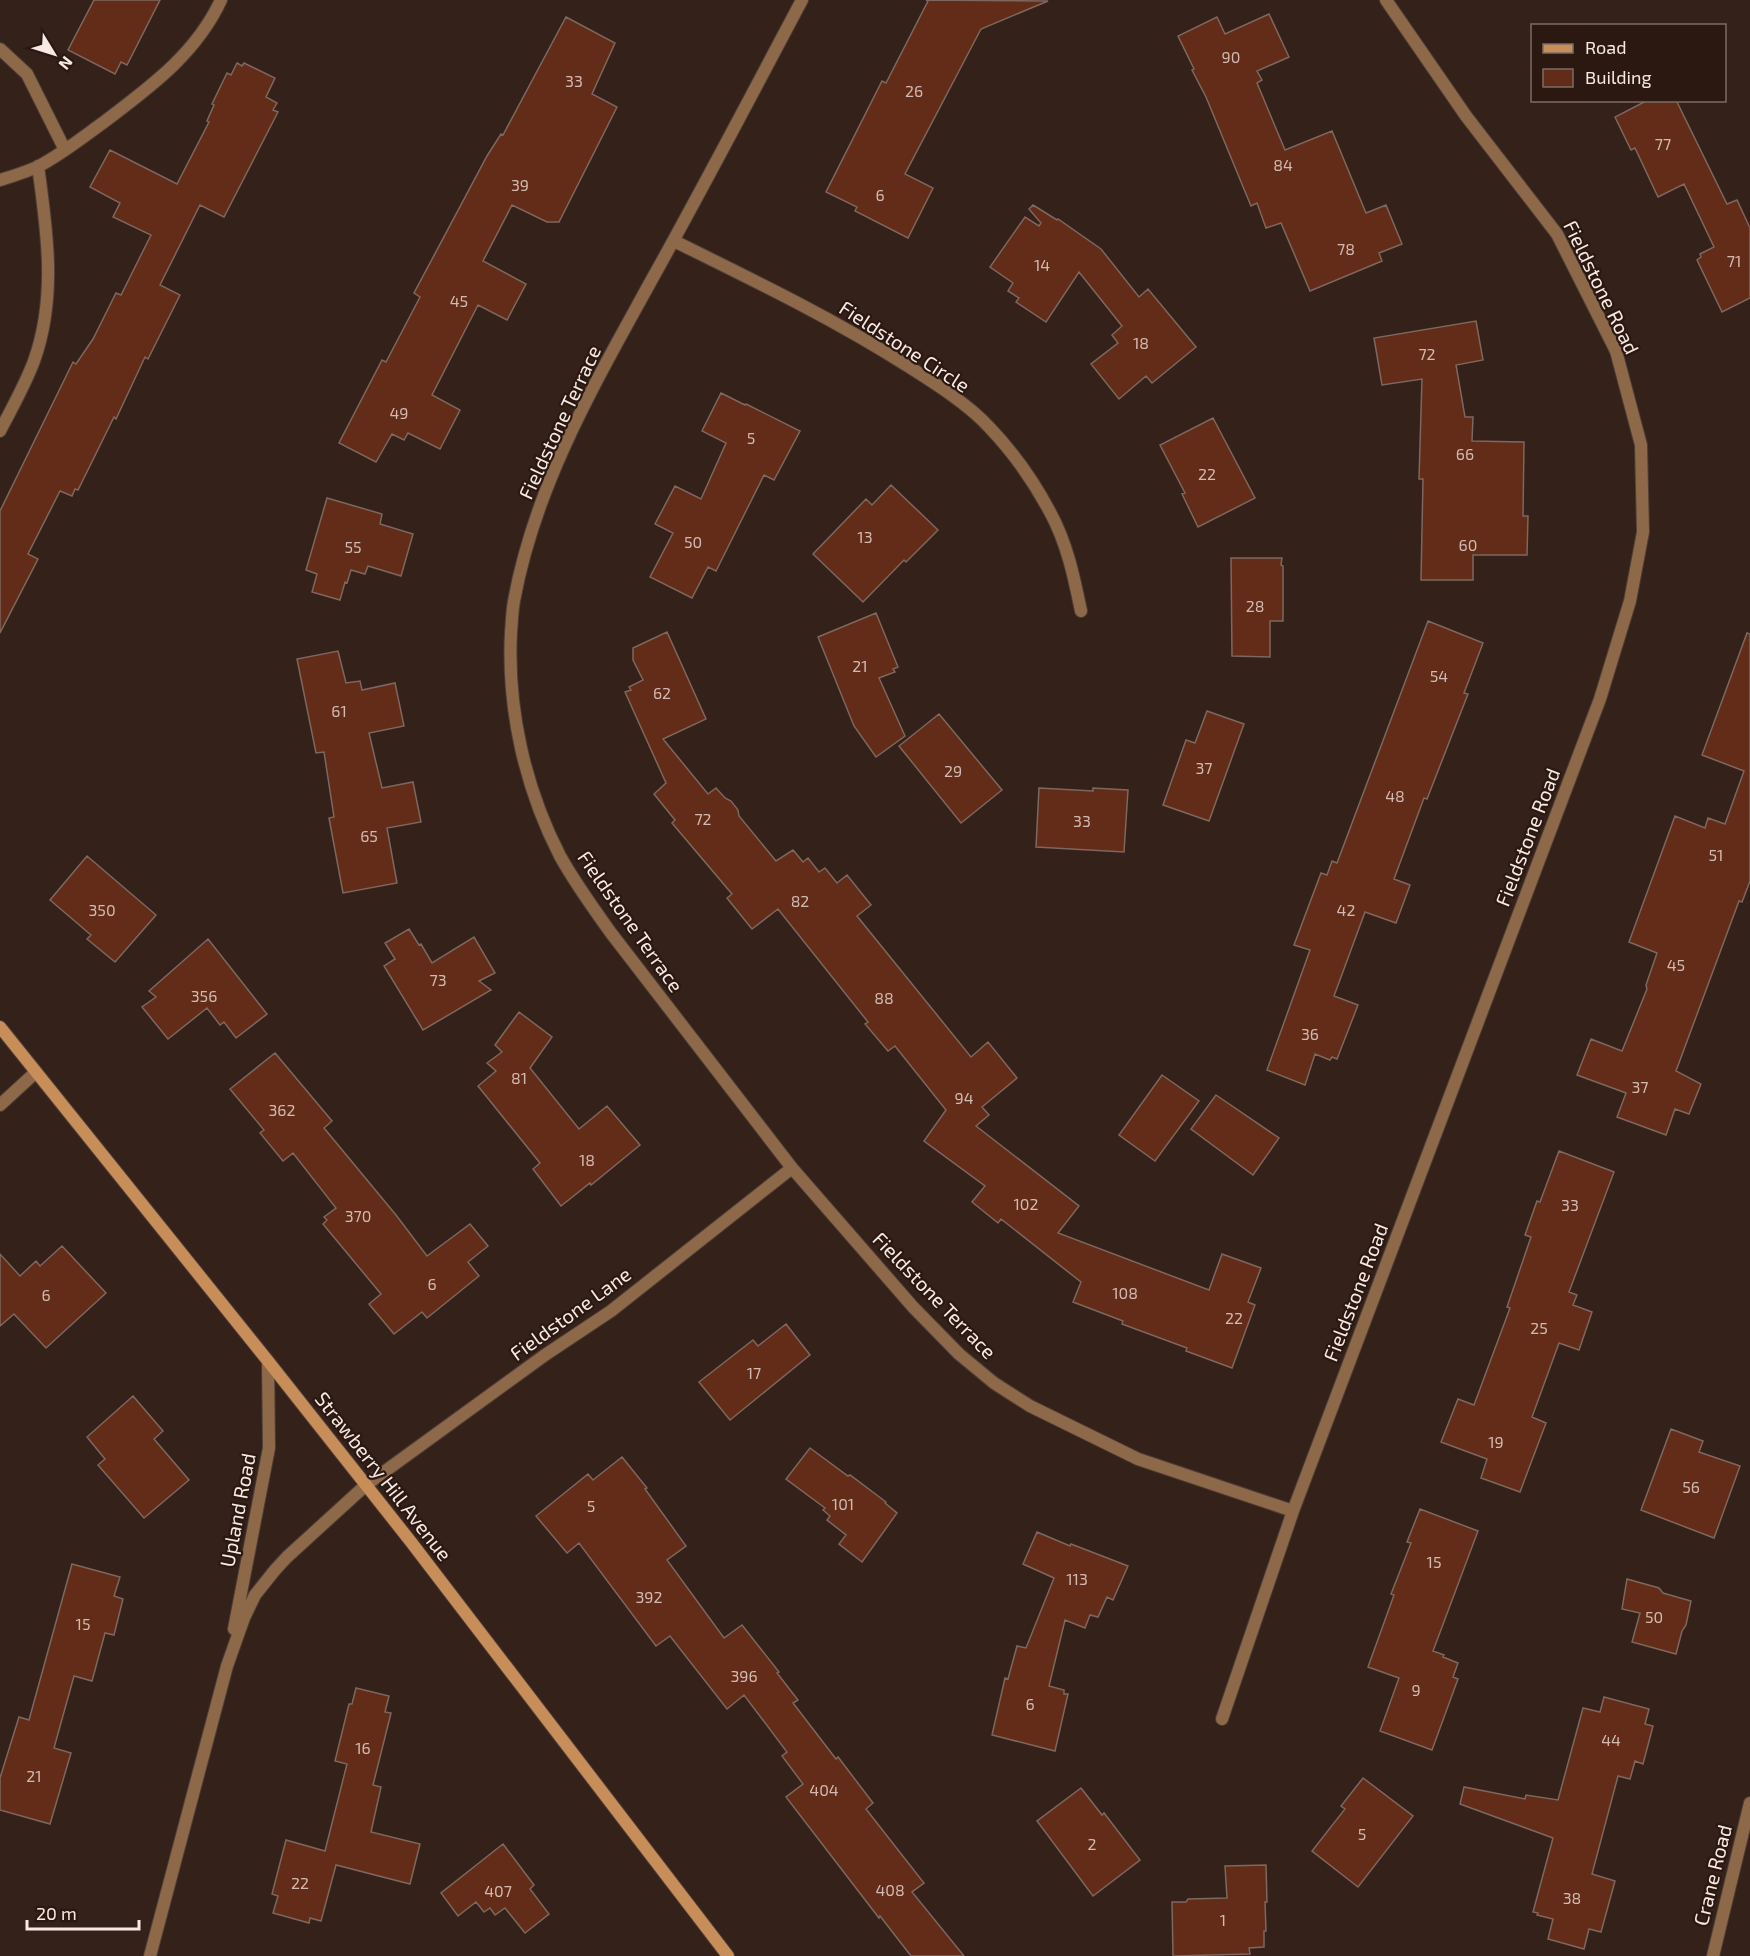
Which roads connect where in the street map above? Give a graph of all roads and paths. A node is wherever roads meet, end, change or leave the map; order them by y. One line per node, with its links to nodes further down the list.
1 (221, 0): 5 (street)
2 (802, 0): 8 (street, Fieldstone Terrace)
3 (1386, 0): 17 (street, Fieldstone Road)
4 (0, 50): 5 (street)
5 (65, 150): 6 (street)
6 (38, 166): 7 (street); 9 (street)
7 (0, 180)
8 (674, 241): 10 (street, Fieldstone Circle); 14 (street, Fieldstone Terrace)
9 (0, 431)
10 (1081, 611)
11 (0, 1027): 12 (main road, Strawberry Hill Avenue)
12 (36, 1072): 13 (street); 15 (main road, Strawberry Hill Avenue)
13 (0, 1105)
14 (792, 1168): 16 (street, Fieldstone Lane); 17 (street, Fieldstone Terrace)
15 (268, 1361): 16 (main road, Strawberry Hill Avenue); 18 (street, Upland Road)
16 (366, 1485): 18 (street, Upland Road); 22 (main road, Strawberry Hill Avenue)
17 (1293, 1511): 19 (street, Fieldstone Road)
18 (227, 1666): 21 (street, Upland Road)
19 (1222, 1719)
20 (1750, 1803): 23 (street, Crane Road)
21 (150, 1956)
22 (728, 1956)
23 (1713, 1956)

